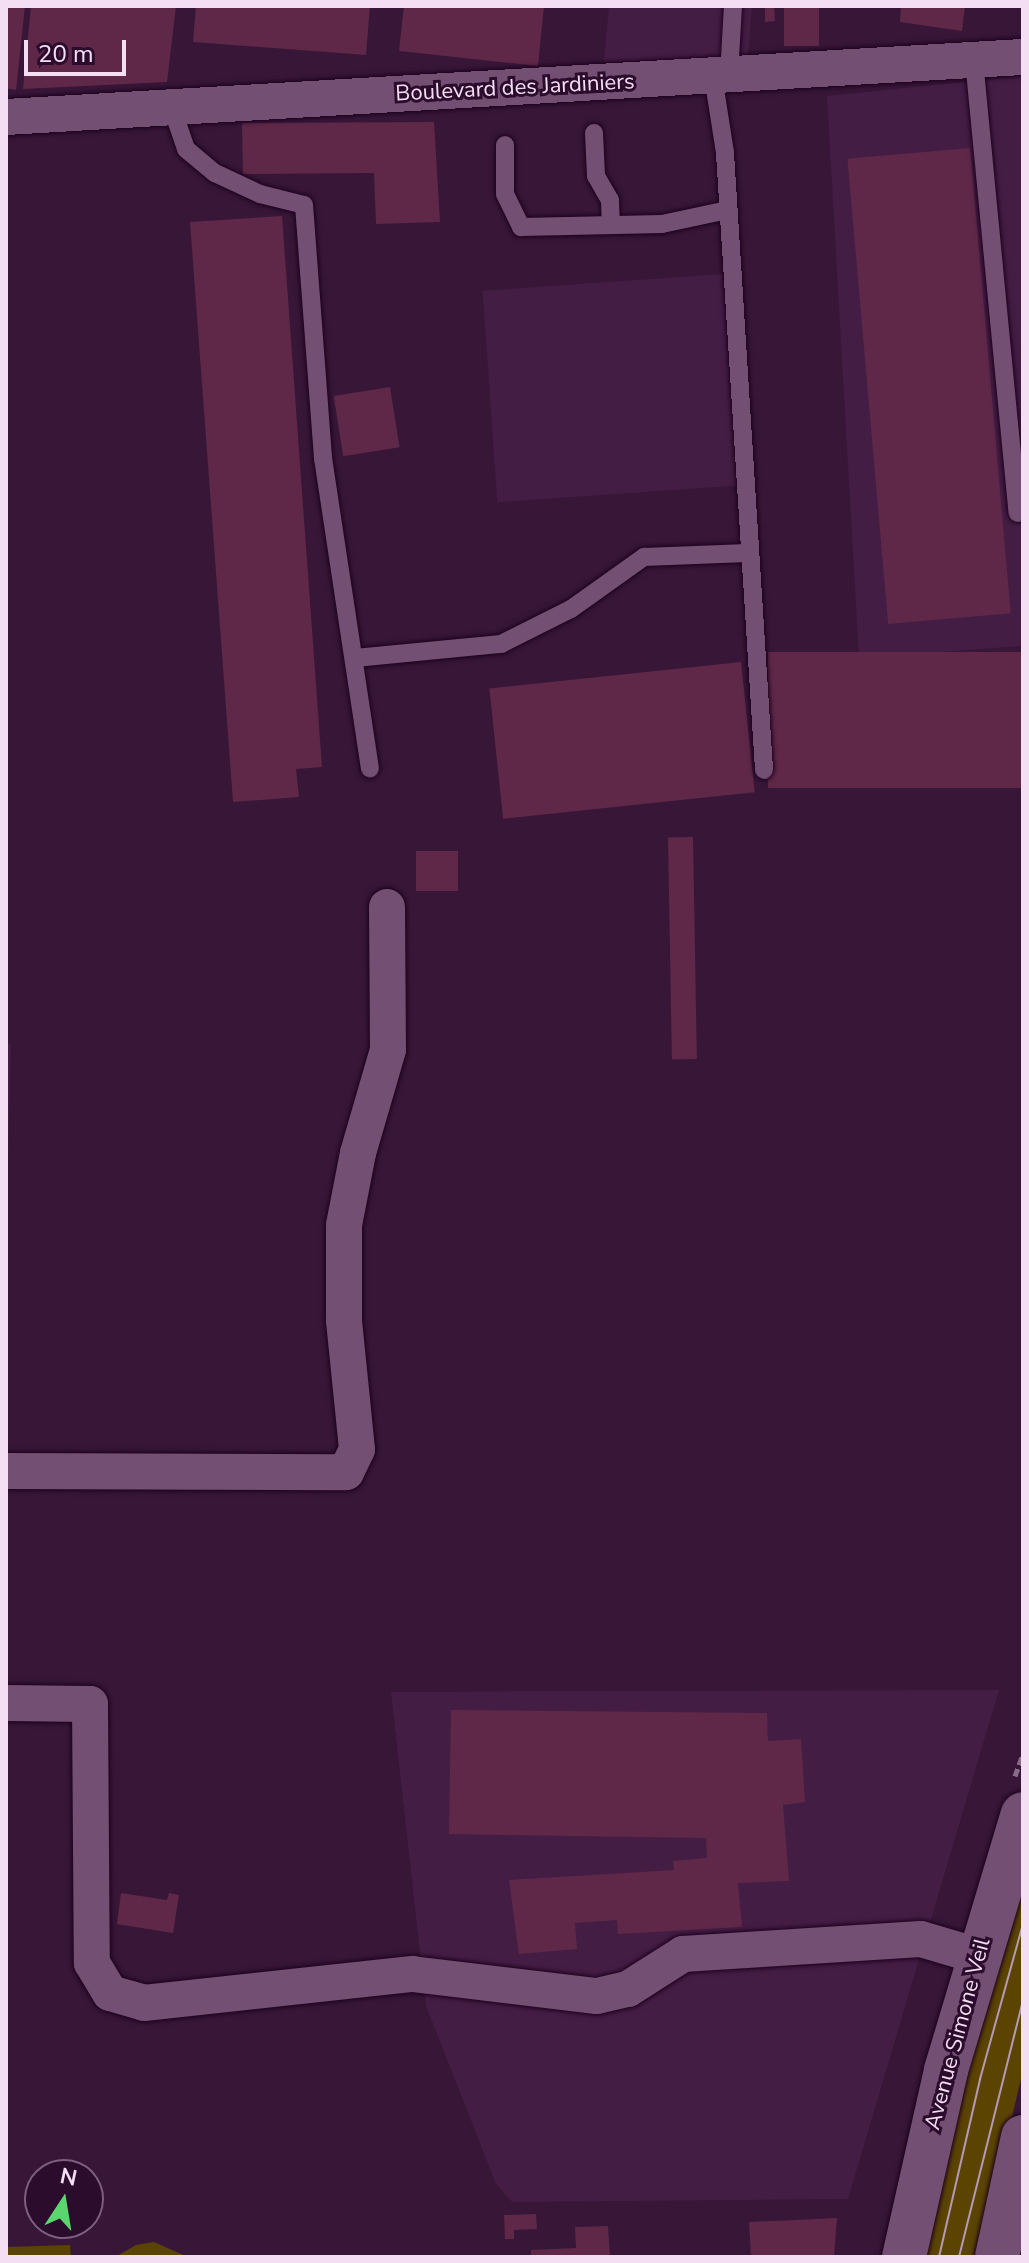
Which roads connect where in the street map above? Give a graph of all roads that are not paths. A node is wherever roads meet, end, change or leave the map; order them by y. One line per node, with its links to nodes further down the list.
1 (733, 6): 4 (lane)
2 (1023, 57): 3 (street, Boulevard des Jardiniers)
3 (974, 60): 4 (street, Boulevard des Jardiniers); 11 (lane)
4 (721, 76): 5 (street, Boulevard des Jardiniers); 9 (lane)
5 (172, 108): 6 (street, Boulevard des Jardiniers); 13 (lane)
6 (6, 117)
7 (594, 133): 10 (lane)
8 (505, 145): 10 (lane)
9 (728, 210): 10 (lane); 12 (lane)
10 (611, 225)
11 (1018, 513)
12 (747, 553): 13 (lane); 15 (lane)
13 (355, 658): 14 (lane)
14 (370, 768)
15 (764, 770)
16 (387, 907): 17 (street)
17 (6, 1471)
18 (6, 1703): 20 (street)
19 (1023, 1814): 20 (main road, Avenue Simone Veil)
20 (978, 1956): 22 (main road, Avenue Simone Veil)
21 (1023, 2137): 23 (main road)
22 (904, 2257)
23 (997, 2257)

